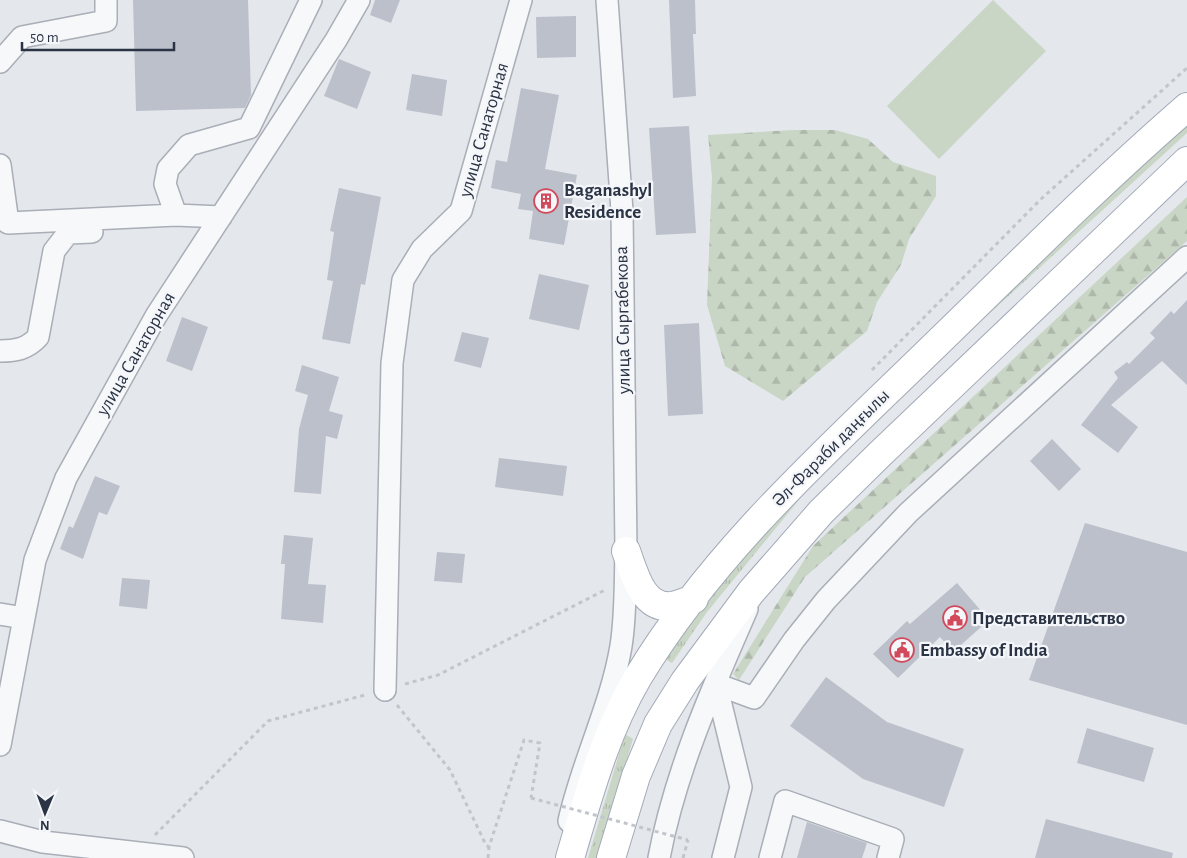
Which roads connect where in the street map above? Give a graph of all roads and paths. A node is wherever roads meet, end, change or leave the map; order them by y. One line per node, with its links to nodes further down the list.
1 (106, 0): 6 (street)
2 (311, 0): 10 (street)
3 (358, 0): 11 (street, улица Санаторная)
4 (521, 0): 21 (street, улица Санаторная)
5 (607, 0): 14 (street, улица Сыргабекова)
6 (0, 62)
7 (1187, 107): 17 (main road, Әл-Фараби даңғылы)
8 (1187, 161): 15 (main road)
9 (0, 165): 10 (street)
10 (168, 216): 11 (street); 13 (street)
11 (221, 217): 19 (street, улица Санаторная)
12 (1187, 257): 20 (street)
13 (0, 351)
14 (626, 552): 17 (main road); 29 (street, улица Сыргабекова)
15 (758, 584): 20 (street); 31 (main road)
16 (608, 589): 21 (path)
17 (694, 599): 30 (main road, Әл-Фараби даңғылы)
18 (0, 614): 19 (street)
19 (24, 618): 22 (street, улица Санаторная)
20 (716, 684): 32 (street); 34 (street)
21 (385, 690): 24 (path); 26 (path)
22 (0, 745)
23 (0, 831): 25 (street)
24 (489, 847): 28 (path); 33 (path, bridge)
25 (97, 853): 26 (street)
26 (138, 853): 27 (street)
27 (183, 858)
28 (488, 858)
29 (562, 858)
30 (570, 858)
31 (611, 858)
32 (658, 858)
33 (684, 858)
34 (723, 858)
35 (770, 858): 36 (street)
36 (888, 858)

